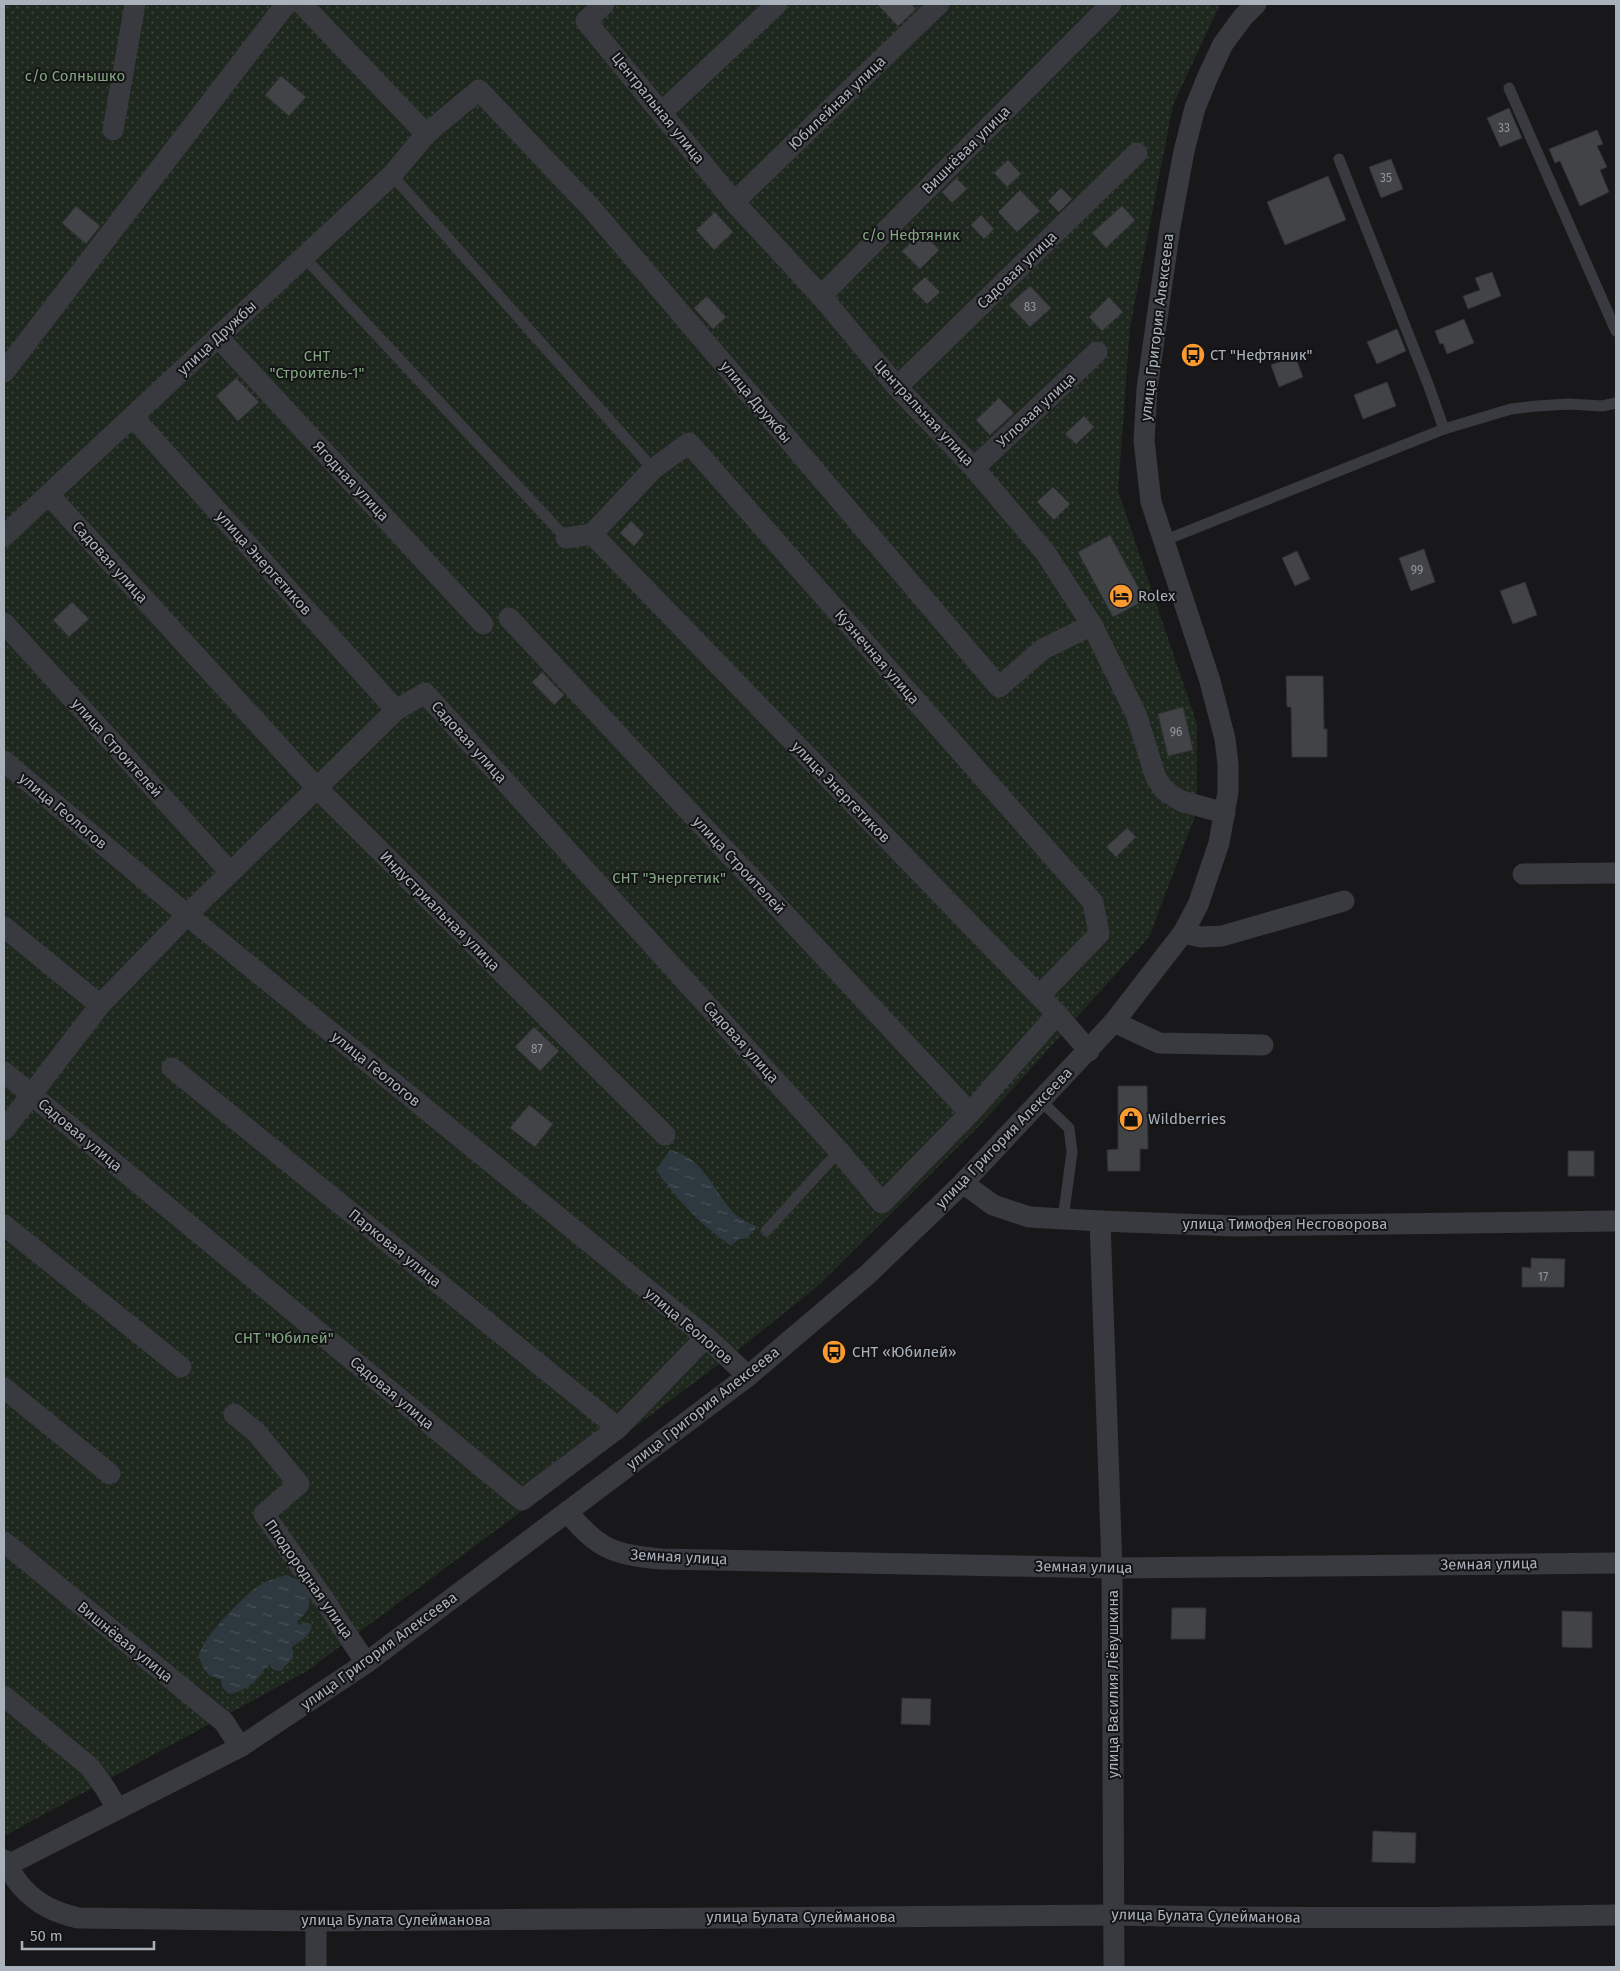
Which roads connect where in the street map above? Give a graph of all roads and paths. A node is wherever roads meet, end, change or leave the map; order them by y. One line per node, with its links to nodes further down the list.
1 (135, 4): 11 (street)
2 (286, 4): 22 (street)
3 (302, 4): 12 (street)
4 (604, 4): 10 (street, Центральная улица)
5 (776, 4): 10 (street)
6 (939, 4): 16 (street, Юбилейная улица)
7 (1111, 4): 18 (street, Вишнёвая улица)
8 (1256, 4): 33 (street, улица Григория Алексеева)
9 (1510, 88): 19 (lane)
10 (662, 112): 16 (street, Центральная улица)
11 (113, 130)
12 (426, 134): 15 (street, улица Дружбы); 36 (street, улица Дружбы)
13 (1137, 153): 23 (street, Садовая улица)
14 (1338, 159): 26 (lane)
15 (392, 174): 17 (street, улица Дружбы); 28 (lane)
16 (734, 202): 18 (street, Центральная улица)
17 (304, 257): 20 (street, улица Дружбы); 32 (lane)
18 (821, 296): 23 (street, Центральная улица)
19 (1616, 331)
20 (218, 337): 25 (street, улица Дружбы); 34 (street, Ягодная улица)
21 (1097, 352): 27 (street, Угловая улица)
22 (4, 372)
23 (897, 387): 27 (street, Центральная улица)
24 (1616, 403): 26 (lane)
25 (133, 417): 29 (street, улица Дружбы); 37 (street, улица Энергетиков)
26 (1444, 429): 33 (lane)
27 (974, 468): 36 (street, Центральная улица)
28 (653, 469): 30 (street, Кузнечная улица); 48 (street, Кузнечная улица)
29 (49, 495): 31 (street, улица Дружбы); 39 (street, Садовая улица)
30 (592, 534): 32 (street); 48 (street, улица Энергетиков)
31 (4, 536)
32 (566, 538)
33 (1163, 542): 40 (street, улица Григория Алексеева)
34 (496, 621): 58 (street, улица Строителей)
35 (4, 623): 41 (street, улица Строителей)
36 (1092, 625): 40 (street, Центральная улица)
37 (396, 710): 39 (street); 61 (street, Садовая улица)
38 (4, 761): 45 (street, улица Геологов)
39 (317, 788): 41 (street); 60 (street, Индустриальная улица)
40 (1225, 813): 47 (street, улица Григория Алексеева)
41 (230, 872): 45 (street)
42 (1616, 873): 43 (street)
43 (1523, 874)
44 (1344, 902): 47 (street)
45 (190, 912): 49 (street); 68 (street, улица Геологов)
46 (4, 927): 49 (street)
47 (1183, 933): 51 (street, улица Григория Алексеева)
48 (1040, 996): 50 (street, улица Энергетиков)
49 (100, 1005): 56 (street)
50 (1057, 1014): 53 (street, улица Энергетиков); 58 (street, Садовая улица)
51 (1114, 1022): 52 (street); 53 (street, улица Григория Алексеева)
52 (1263, 1045)
53 (1088, 1051): 57 (street, улица Григория Алексеева)
54 (172, 1068): 73 (street, Парковая улица)
55 (4, 1072): 56 (street, Садовая улица)
56 (31, 1095): 59 (street); 73 (street, Садовая улица)
57 (1041, 1101): 62 (street, улица Григория Алексеева); 63 (lane)
58 (970, 1113): 61 (street, Садовая улица)
59 (4, 1130)
60 (665, 1135)
61 (840, 1151): 67 (lane)
62 (962, 1183): 63 (street, улица Тимофея Несговорова); 70 (street, улица Григория Алексеева)
63 (1063, 1219): 64 (street, улица Тимофея Несговорова)
64 (1100, 1221): 65 (street, улица Тимофея Несговорова); 78 (street, улица Василия Лёвушкина)
65 (1616, 1221)
66 (4, 1225): 69 (street)
67 (766, 1230)
68 (706, 1337): 70 (street, улица Геологов); 73 (street, Садовая улица)
69 (180, 1367)
70 (748, 1376): 75 (street, улица Григория Алексеева)
71 (4, 1388): 74 (street)
72 (234, 1414): 79 (street, Плодородная улица)
73 (618, 1428)
74 (110, 1474)
75 (567, 1512): 78 (street, Земная улица); 79 (street, улица Григория Алексеева)
76 (4, 1542): 81 (street, Вишнёвая улица)
77 (1616, 1563): 78 (street, Земная улица)
78 (1112, 1568): 84 (street, улица Василия Лёвушкина)
79 (366, 1663): 81 (street, улица Григория Алексеева)
80 (4, 1696): 82 (street)
81 (240, 1747): 82 (street, улица Григория Алексеева)
82 (116, 1808): 83 (street, улица Григория Алексеева)
83 (5, 1864): 86 (street, улица Булата Сулейманова)
84 (1114, 1914): 85 (street, улица Булата Сулейманова); 86 (street, улица Булата Сулейманова); 88 (street, улица Василия Лёвушкина)
85 (1616, 1914)
86 (316, 1921): 87 (street)
87 (316, 1967)
88 (1114, 1967)

